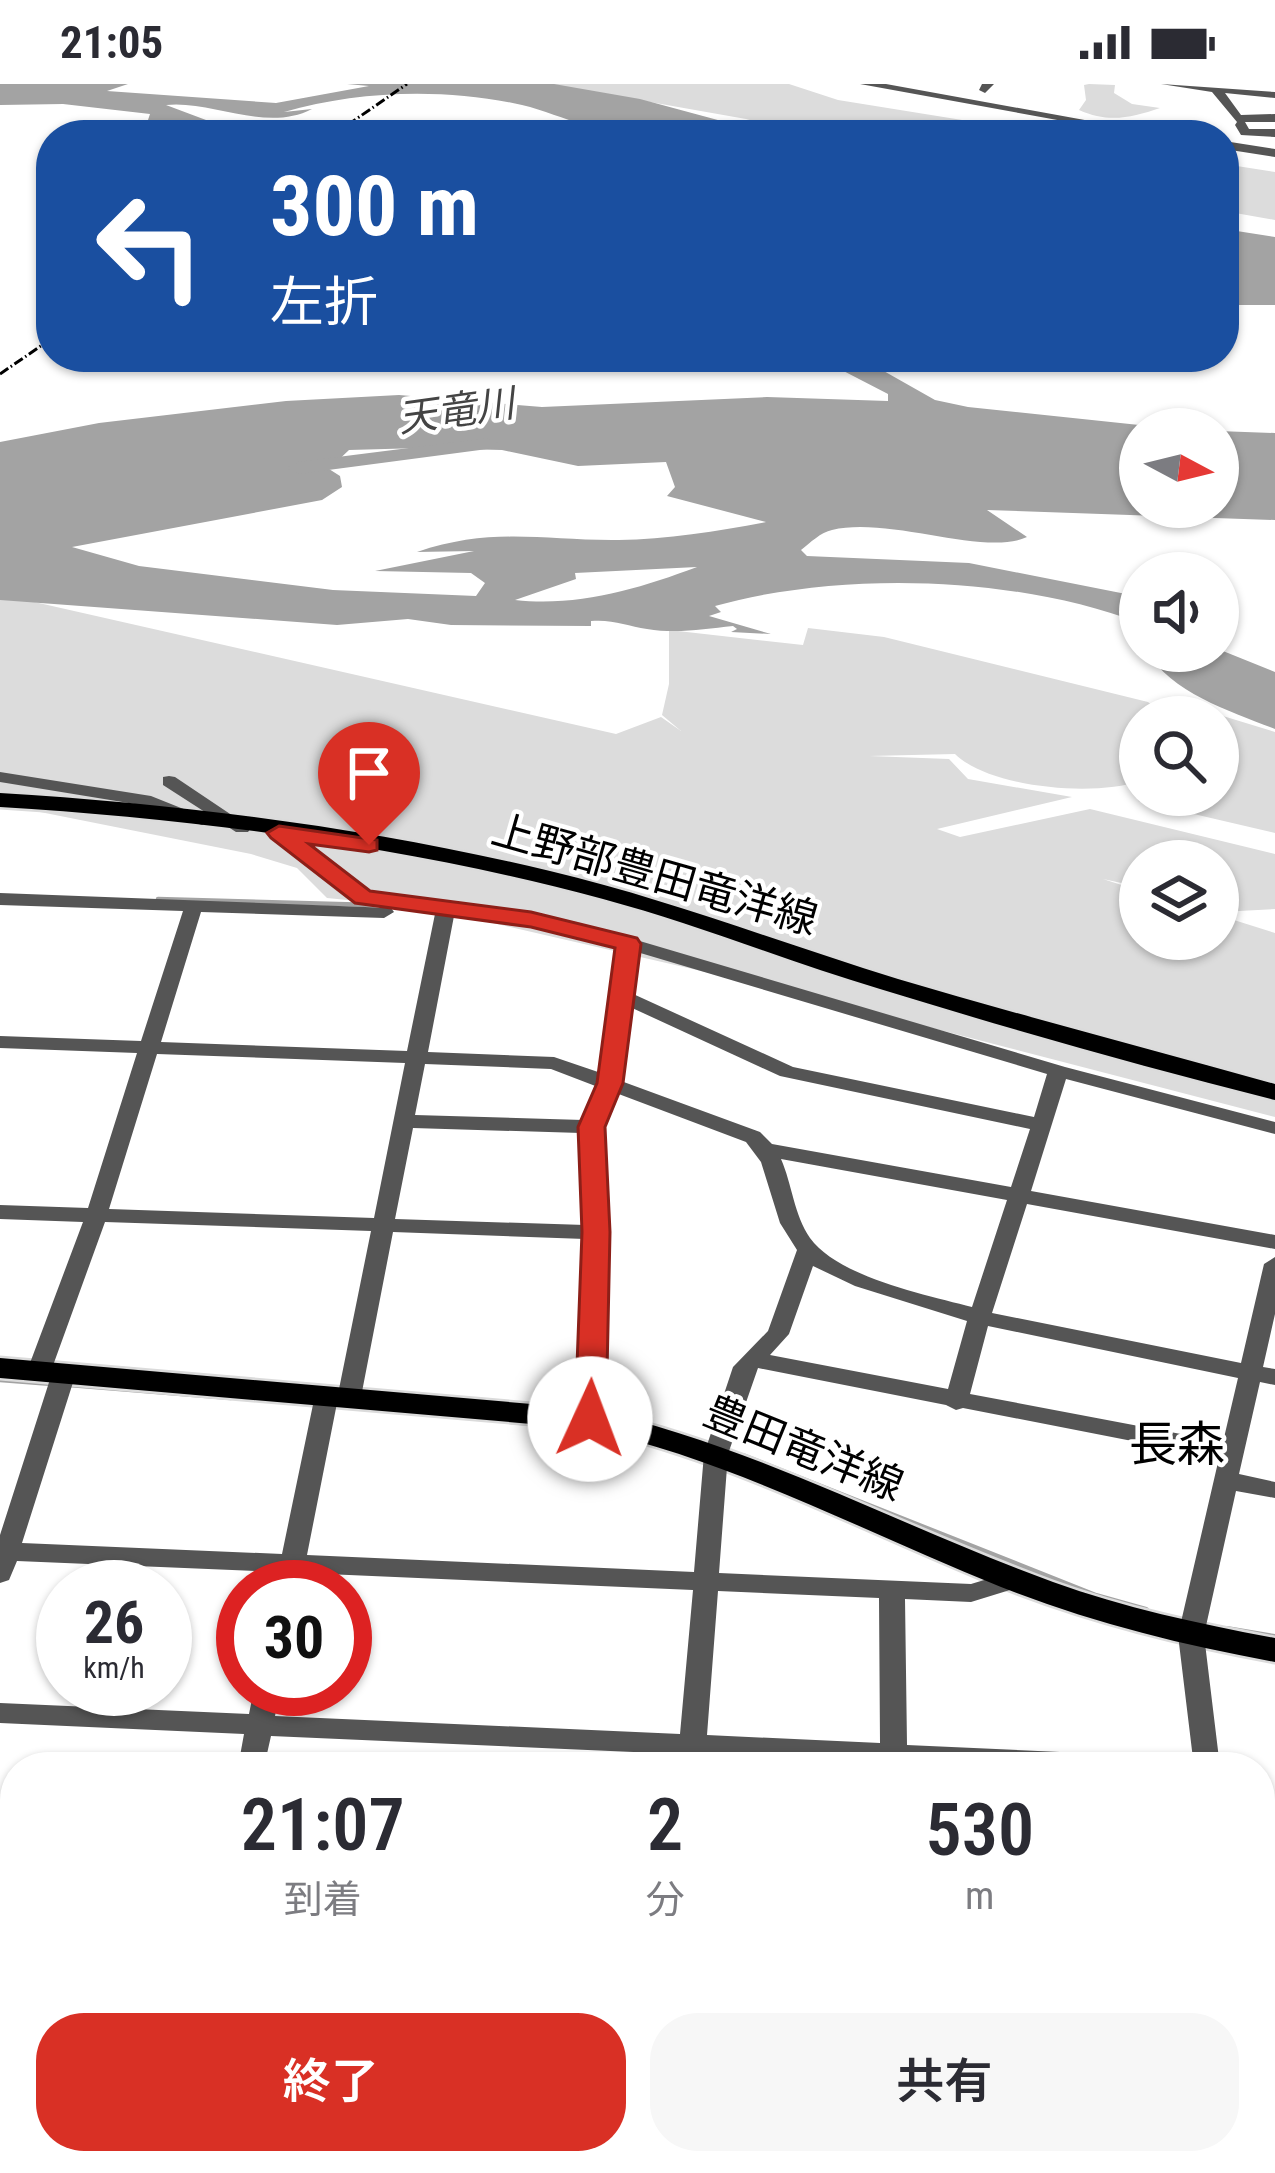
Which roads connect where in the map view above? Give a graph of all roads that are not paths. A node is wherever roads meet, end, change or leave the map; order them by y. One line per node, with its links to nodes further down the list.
1 (866, 84): 6 (street)
2 (1167, 84): 3 (street)
3 (1218, 92): 4 (street); 7 (street)
4 (1275, 95)
5 (1275, 118): 9 (street)
6 (1074, 120)
7 (1238, 120)
8 (1239, 122): 9 (street)
9 (1241, 125): 10 (street); 11 (street)
10 (1275, 134)
11 (1239, 141)
12 (1239, 146): 13 (street)
13 (1275, 154)
14 (0, 777): 17 (street)
15 (169, 781): 18 (street)
16 (0, 800): 17 (main road, 上野部豊田竜洋線)
17 (202, 820): 18 (main road, 上野部豊田竜洋線)
18 (243, 828): 19 (main road, 上野部豊田竜洋線)
19 (279, 833): 22 (street); 30 (main road, 上野部豊田竜洋線)
20 (0, 899): 21 (street)
21 (194, 905): 22 (street); 26 (street)
22 (445, 911): 23 (street); 27 (street)
23 (628, 944): 24 (street); 28 (street)
24 (622, 997): 29 (street); 32 (street)
25 (0, 1042): 26 (street)
26 (150, 1047): 27 (street); 38 (street)
27 (416, 1056): 29 (street); 31 (street)
28 (1058, 1071): 32 (street); 34 (street)
29 (610, 1083): 33 (street); 35 (street)
30 (1275, 1091)
31 (403, 1121): 33 (street); 39 (street)
32 (1042, 1125): 36 (street)
33 (592, 1127): 40 (street)
34 (1275, 1128)
35 (769, 1150): 36 (street); 42 (street)
36 (1022, 1198): 41 (street); 44 (street)
37 (0, 1212): 38 (street)
38 (96, 1216): 39 (street); 47 (street)
39 (383, 1225): 40 (street); 49 (street)
40 (596, 1232): 51 (street)
41 (1275, 1242)
42 (808, 1249): 44 (street); 45 (street)
43 (1275, 1264): 48 (street)
44 (976, 1319): 48 (street); 50 (street)
45 (751, 1359): 50 (street); 53 (street)
46 (0, 1368): 47 (main road, 豊田竜洋線)
47 (52, 1372): 49 (main road, 豊田竜洋線); 56 (street)
48 (1262, 1375): 52 (street)
49 (338, 1396): 51 (main road, 豊田竜洋線); 57 (street)
50 (956, 1402): 52 (street)
51 (590, 1419): 53 (main road, 豊田竜洋線)
52 (1231, 1452): 54 (street)
53 (716, 1454): 60 (main road, 豊田竜洋線); 61 (street)
54 (1225, 1480): 55 (street); 63 (street)
55 (1275, 1490)
56 (2, 1558): 58 (street)
57 (295, 1560)
58 (216, 1571)
59 (372, 1578): 61 (street)
60 (1014, 1580): 62 (street); 63 (main road, 豊田竜洋線)
61 (702, 1584): 62 (street); 70 (street)
62 (892, 1590): 71 (street)
63 (1191, 1635): 64 (main road, 豊田竜洋線); 72 (street)
64 (1275, 1650)
65 (0, 1713): 67 (street)
66 (262, 1716): 67 (street)
67 (260, 1724): 68 (street); 69 (street)
68 (254, 1752)
69 (638, 1752)
70 (692, 1752)
71 (894, 1752)
72 (1205, 1752)

